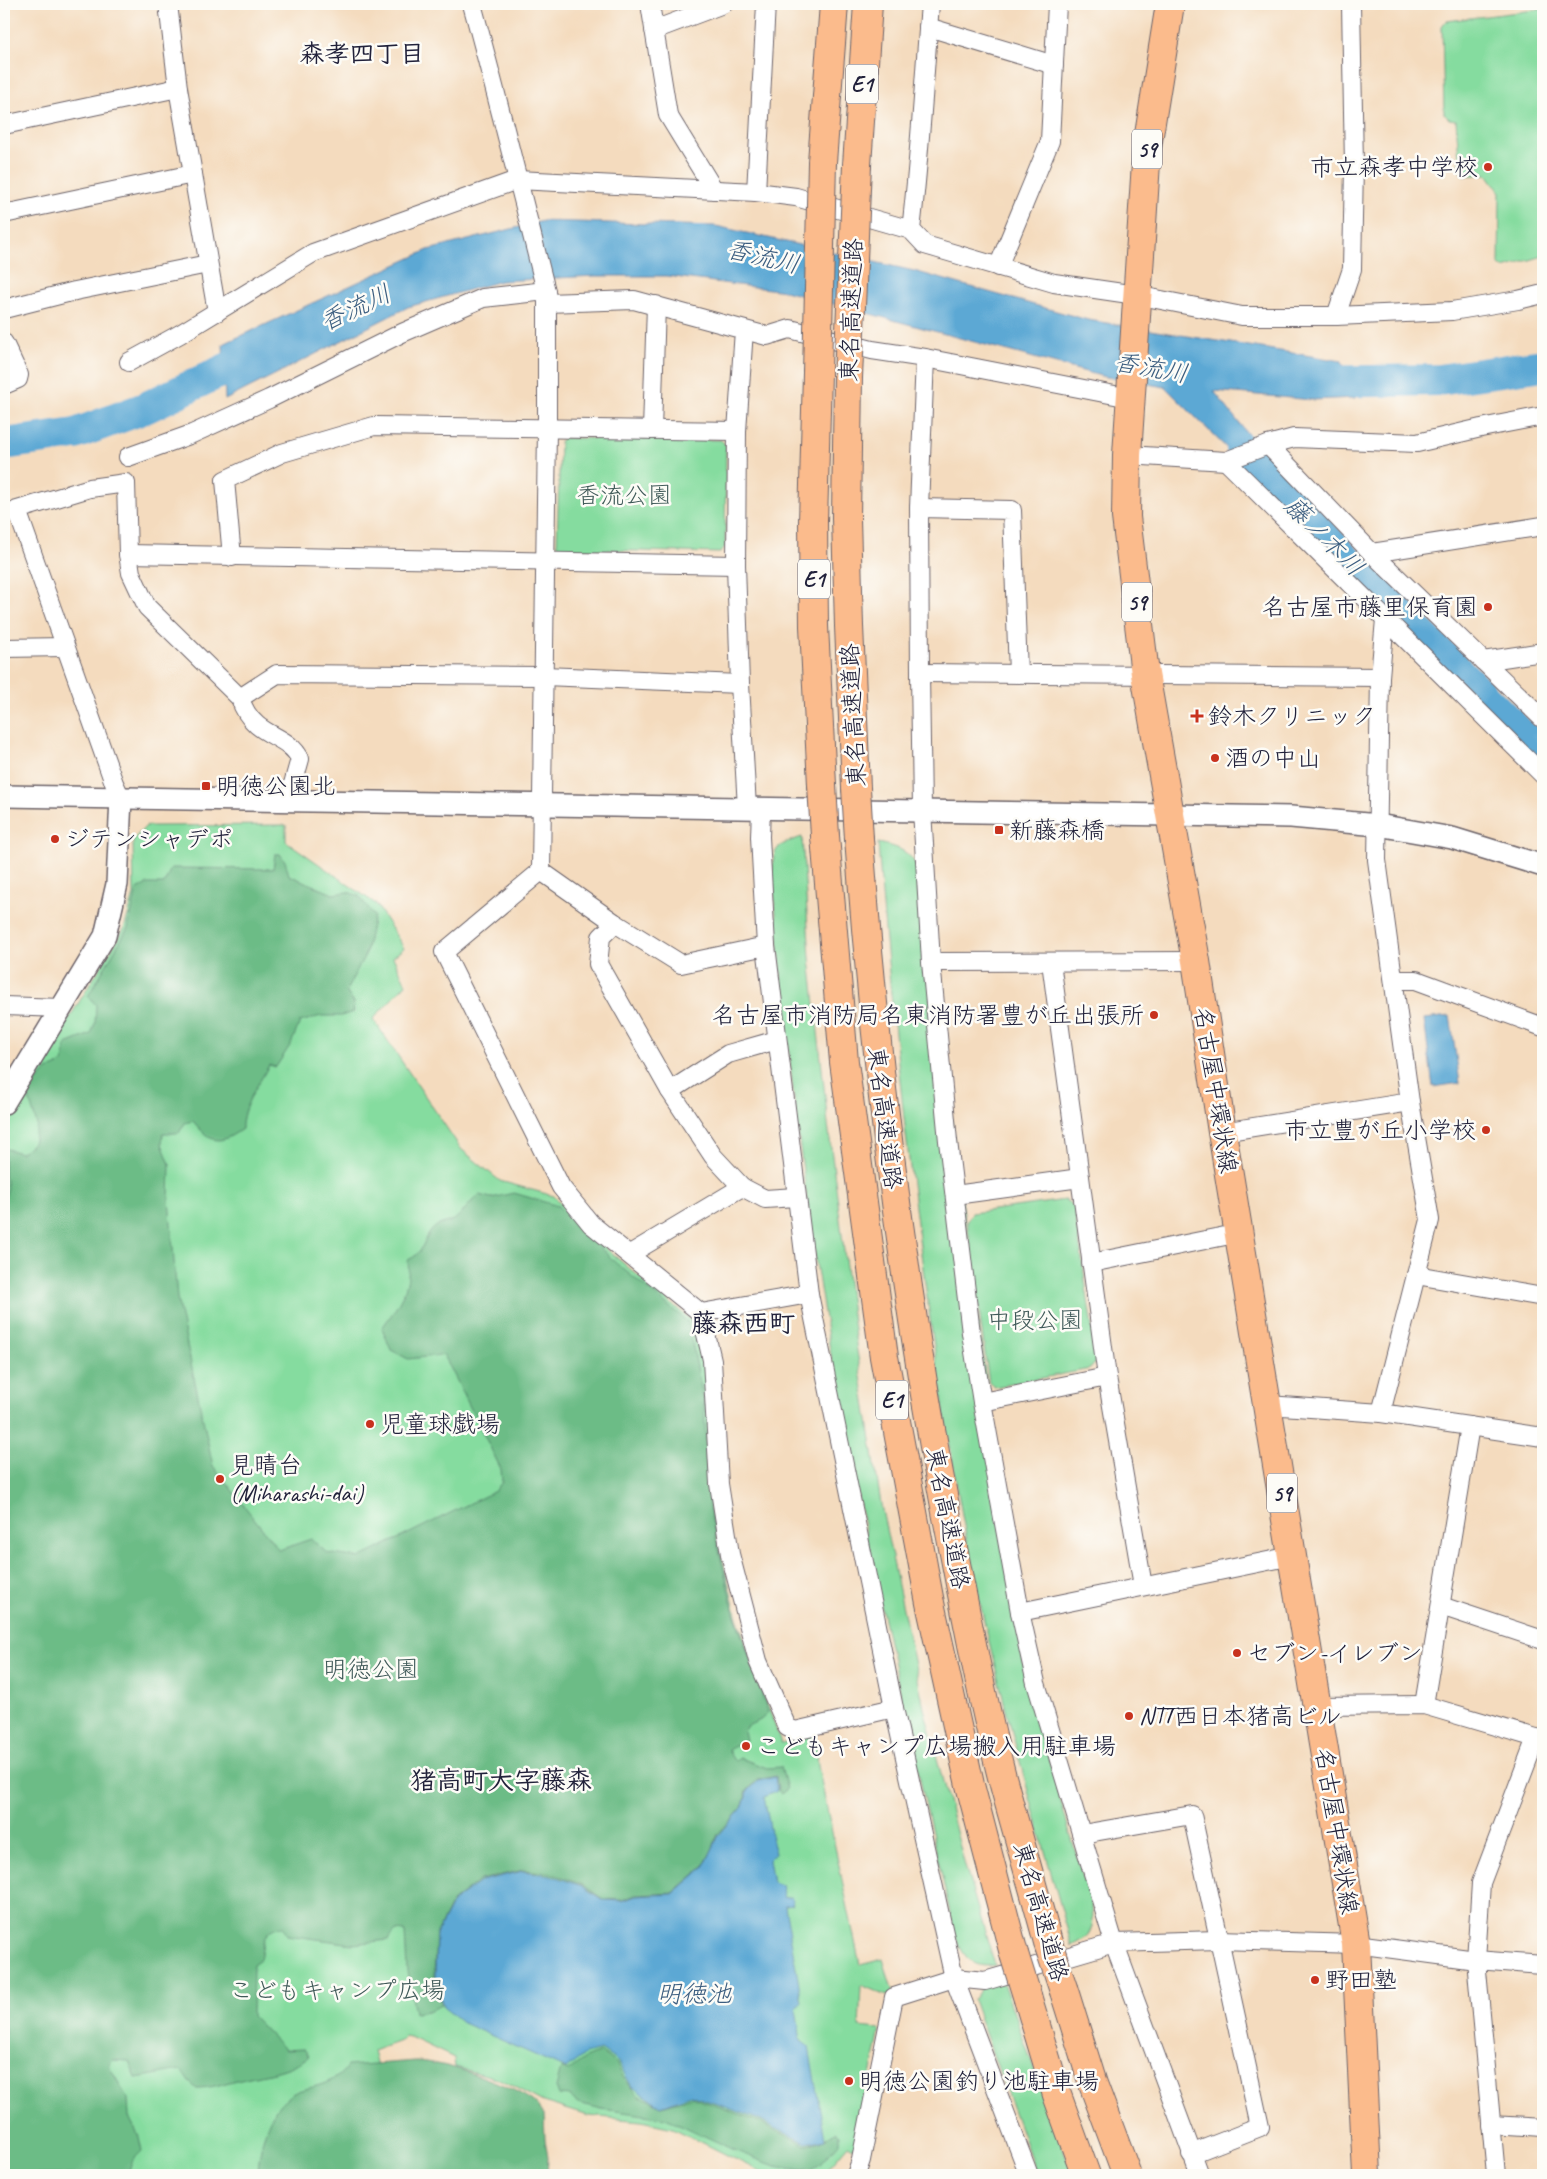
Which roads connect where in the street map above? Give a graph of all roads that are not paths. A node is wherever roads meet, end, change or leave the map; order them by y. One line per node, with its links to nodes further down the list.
1 (168, 4): 15 (street)
2 (472, 4): 18 (street)
3 (650, 4): 13 (street)
4 (723, 4): 13 (street)
5 (766, 4): 20 (street)
6 (834, 4): 130 (main road, 東名高速道路 / E1, bridge)
7 (868, 4): 131 (main road, 東名高速道路 / E1, bridge)
8 (930, 4): 12 (street)
9 (1057, 4): 14 (street)
10 (1170, 4): 27 (main road, 名古屋中環状線 / 59)
11 (1351, 4): 31 (street)
12 (928, 27): 14 (street); 22 (street)
13 (654, 30): 19 (street)
14 (1054, 65): 24 (street)
15 (178, 88): 16 (street); 17 (street)
16 (4, 125)
17 (193, 174): 21 (street); 23 (street)
18 (518, 185): 19 (street); 25 (street); 30 (street)
19 (714, 190): 20 (street)
20 (756, 192): 22 (street)
21 (4, 214)
22 (911, 230): 24 (street)
23 (208, 264): 29 (street); 30 (street)
24 (998, 267): 27 (street)
25 (546, 292): 28 (street); 39 (street); 44 (street)
26 (1543, 294): 31 (street)
27 (1136, 300): 31 (street); 37 (main road, 名古屋中環状線 / 59)
28 (656, 305): 32 (street); 40 (street)
29 (4, 309)
30 (216, 312): 35 (street)
31 (1336, 316)
32 (744, 330): 34 (street); 41 (street)
33 (4, 343): 36 (street)
34 (925, 358): 37 (street); 46 (street)
35 (129, 362)
36 (4, 385)
37 (1130, 393): 43 (main road, 名古屋中環状線 / 59)
38 (1543, 416): 42 (street)
39 (547, 428): 40 (street); 51 (street); 52 (street)
40 (652, 430): 41 (street)
41 (737, 431): 53 (street)
42 (1262, 447): 45 (street); 49 (street)
43 (1127, 455): 45 (street); 61 (main road, 名古屋中環状線 / 59)
44 (128, 457)
45 (1232, 459): 54 (street)
46 (919, 508): 59 (street); 60 (street)
47 (10, 510): 50 (street); 56 (street)
48 (1543, 526): 49 (street)
49 (1372, 553): 58 (street)
50 (128, 554): 51 (street); 65 (street)
51 (232, 557): 52 (street)
52 (545, 561): 53 (street); 62 (street)
53 (736, 564): 64 (street)
54 (1385, 619): 63 (street); 67 (street)
55 (4, 648): 56 (street)
56 (65, 648): 69 (street)
57 (1543, 652): 58 (street)
58 (1483, 661): 66 (street)
59 (920, 673): 60 (street); 73 (street)
60 (1018, 674): 61 (street)
61 (1145, 674): 63 (street); 74 (main road, 名古屋中環状線 / 59)
62 (544, 676): 64 (street); 65 (street); 71 (street)
63 (1380, 677): 75 (street)
64 (740, 684): 72 (street)
65 (240, 698): 70 (street)
66 (1543, 719)
67 (1543, 775)
68 (4, 796): 69 (street)
69 (121, 798): 70 (street); 85 (street)
70 (292, 800): 71 (street)
71 (541, 804): 72 (street); 77 (street)
72 (754, 808): 73 (street); 79 (street)
73 (922, 810): 74 (street); 80 (street)
74 (1169, 814): 75 (street); 82 (main road, 名古屋中環状線 / 59)
75 (1378, 826): 76 (street); 83 (street)
76 (1543, 866)
77 (541, 871): 78 (street); 97 (street)
78 (615, 924): 79 (street); 88 (street)
79 (766, 946): 87 (street)
80 (930, 962): 81 (street); 94 (street)
81 (1051, 962): 82 (street); 92 (street)
82 (1196, 962): 91 (main road, 名古屋中環状線 / 59)
83 (1395, 980): 86 (street); 89 (street)
84 (4, 1006): 85 (street)
85 (61, 1008): 90 (street)
86 (1543, 1027)
87 (777, 1040): 88 (street); 95 (street)
88 (670, 1091): 93 (street)
89 (1410, 1102): 91 (street); 99 (street)
90 (4, 1103)
91 (1222, 1132): 96 (main road, 名古屋中環状線 / 59)
92 (1080, 1178): 94 (street); 98 (street)
93 (742, 1188): 95 (street); 97 (street)
94 (955, 1195): 104 (street)
95 (796, 1197): 100 (street)
96 (1240, 1233): 98 (street); 105 (main road, 名古屋中環状線 / 59)
97 (630, 1254): 102 (street)
98 (1091, 1263): 103 (street)
99 (1416, 1275): 101 (street); 106 (street)
100 (809, 1294): 102 (street); 116 (street)
101 (1543, 1296)
102 (701, 1313): 116 (street)
103 (1107, 1377): 104 (street); 110 (street)
104 (982, 1402): 112 (street)
105 (1268, 1405): 106 (street); 109 (main road, 名古屋中環状線 / 59)
106 (1381, 1413): 107 (street)
107 (1470, 1426): 108 (street); 111 (street)
108 (1543, 1437)
109 (1292, 1556): 110 (street); 115 (main road, 名古屋中環状線 / 59)
110 (1144, 1586): 112 (street)
111 (1441, 1606): 113 (street); 114 (street)
112 (1020, 1612): 118 (street)
113 (1543, 1640)
114 (1424, 1705): 115 (street); 117 (street)
115 (1316, 1706): 121 (main road, 名古屋中環状線 / 59)
116 (894, 1708): 124 (street)
117 (1540, 1739): 122 (street)
118 (1082, 1834): 119 (street); 120 (street)
119 (1219, 1940): 120 (street); 121 (street); 127 (street)
120 (1114, 1943): 124 (street); 127 (street)
121 (1356, 1944): 122 (street); 133 (main road, 名古屋中環状線 / 59)
122 (1476, 1960): 123 (street); 125 (street)
123 (1543, 1966)
124 (954, 1978): 128 (street); 129 (street)
125 (1491, 2125): 126 (street); 134 (street)
126 (1543, 2128)
127 (1191, 2154): 132 (street)
128 (856, 2175)
129 (1029, 2175)
130 (1086, 2175)
131 (1126, 2175)
132 (1200, 2175)
133 (1366, 2175)
134 (1496, 2175)

